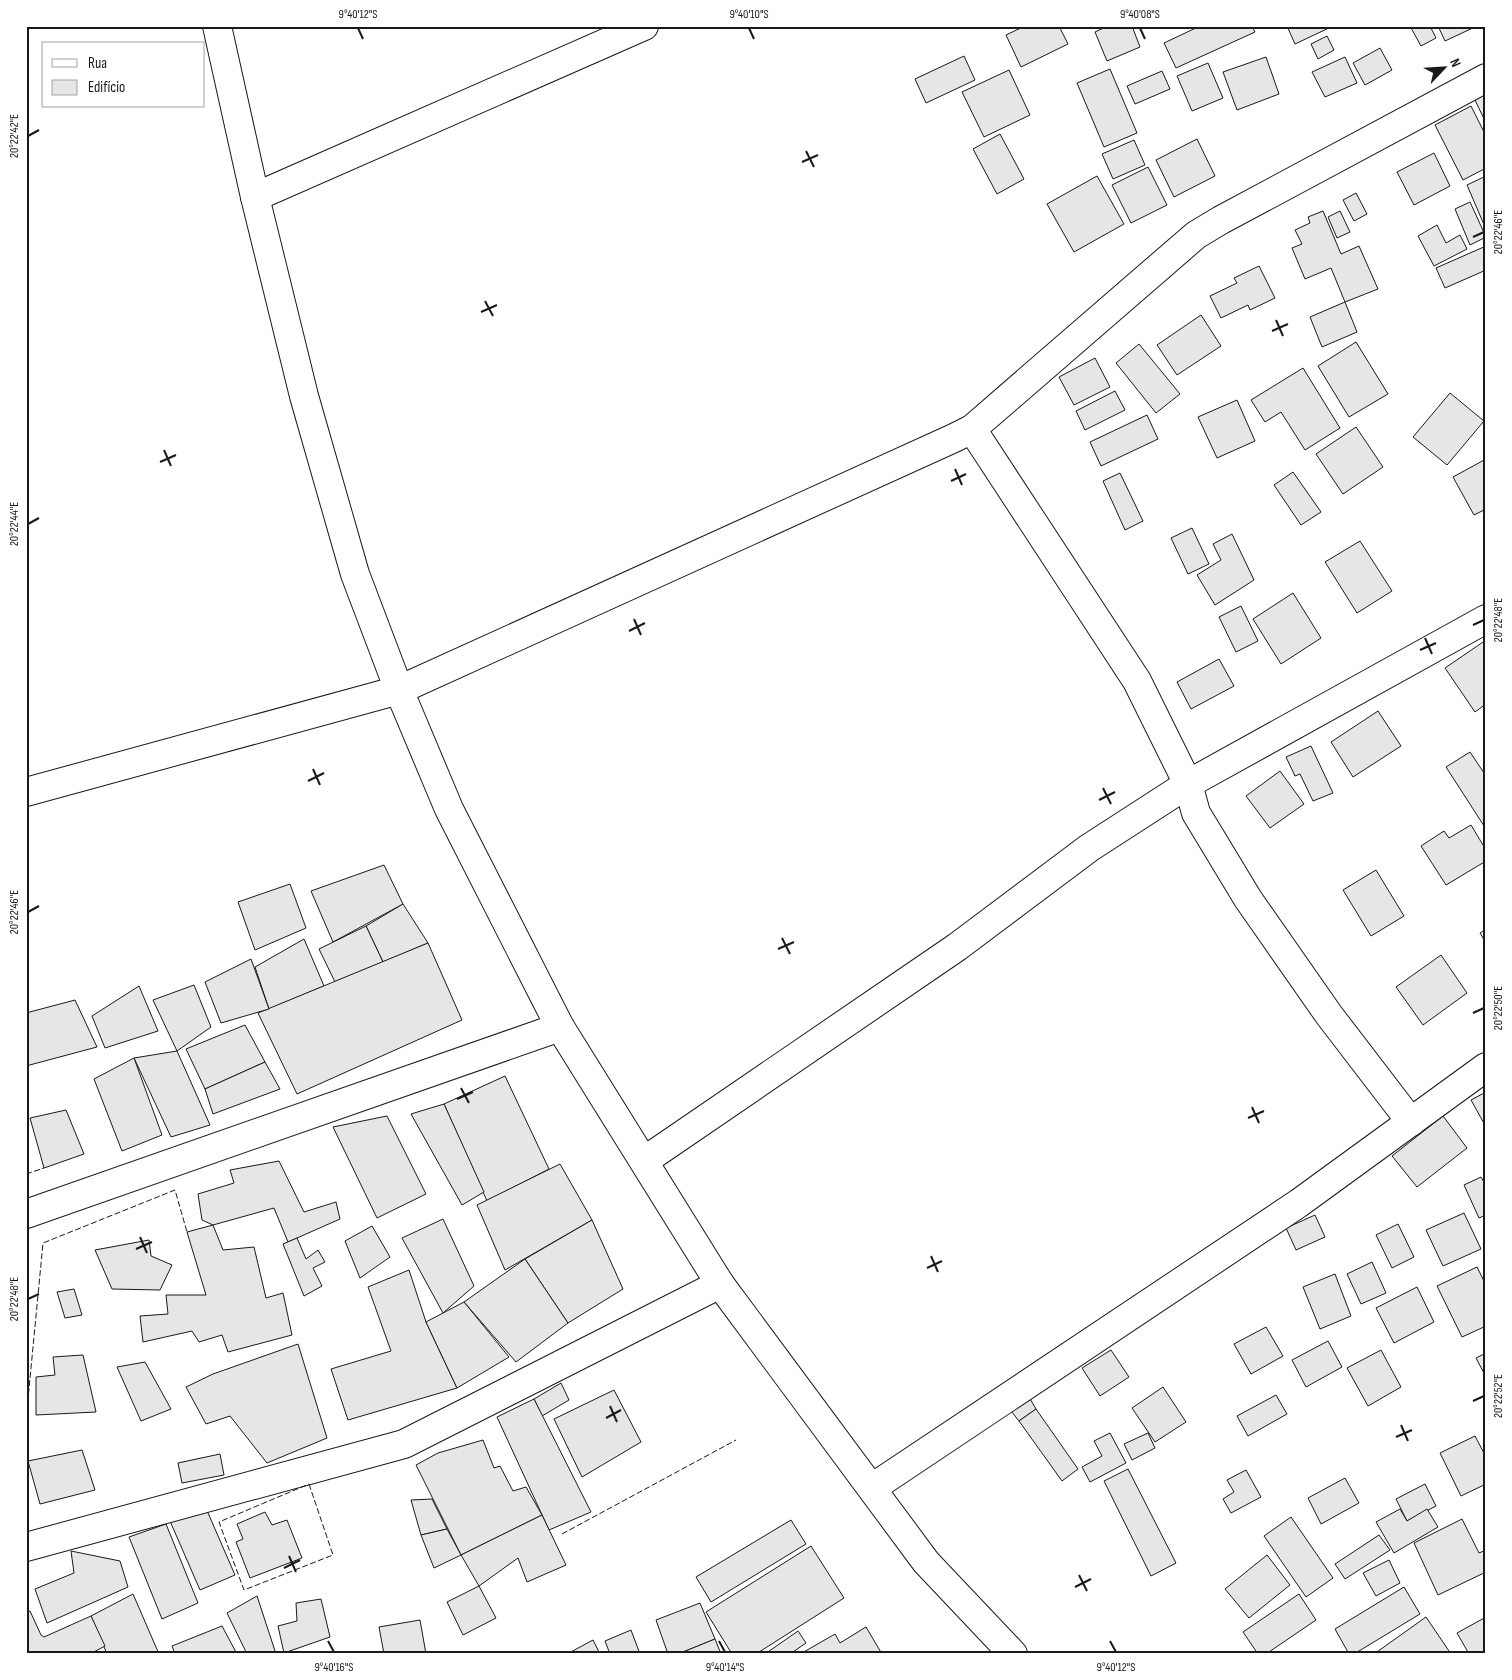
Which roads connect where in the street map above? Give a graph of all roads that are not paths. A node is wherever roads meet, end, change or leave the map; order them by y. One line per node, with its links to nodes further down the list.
1 (217, 26): 4 (street)
2 (644, 26): 4 (street)
3 (1486, 78): 5 (street)
4 (255, 197): 7 (street)
5 (972, 429): 7 (street); 8 (street)
6 (1486, 619): 8 (street)
7 (400, 690): 9 (street); 10 (street)
8 (1188, 784): 12 (street); 13 (street)
9 (26, 792)
10 (560, 1027): 13 (street); 14 (street)
11 (1486, 1067): 12 (street)
12 (1410, 1122): 16 (street)
13 (644, 1161): 15 (street)
14 (26, 1214)
15 (720, 1284): 16 (street); 17 (street)
16 (872, 1488): 18 (street)
17 (26, 1547)
18 (1013, 1654)

